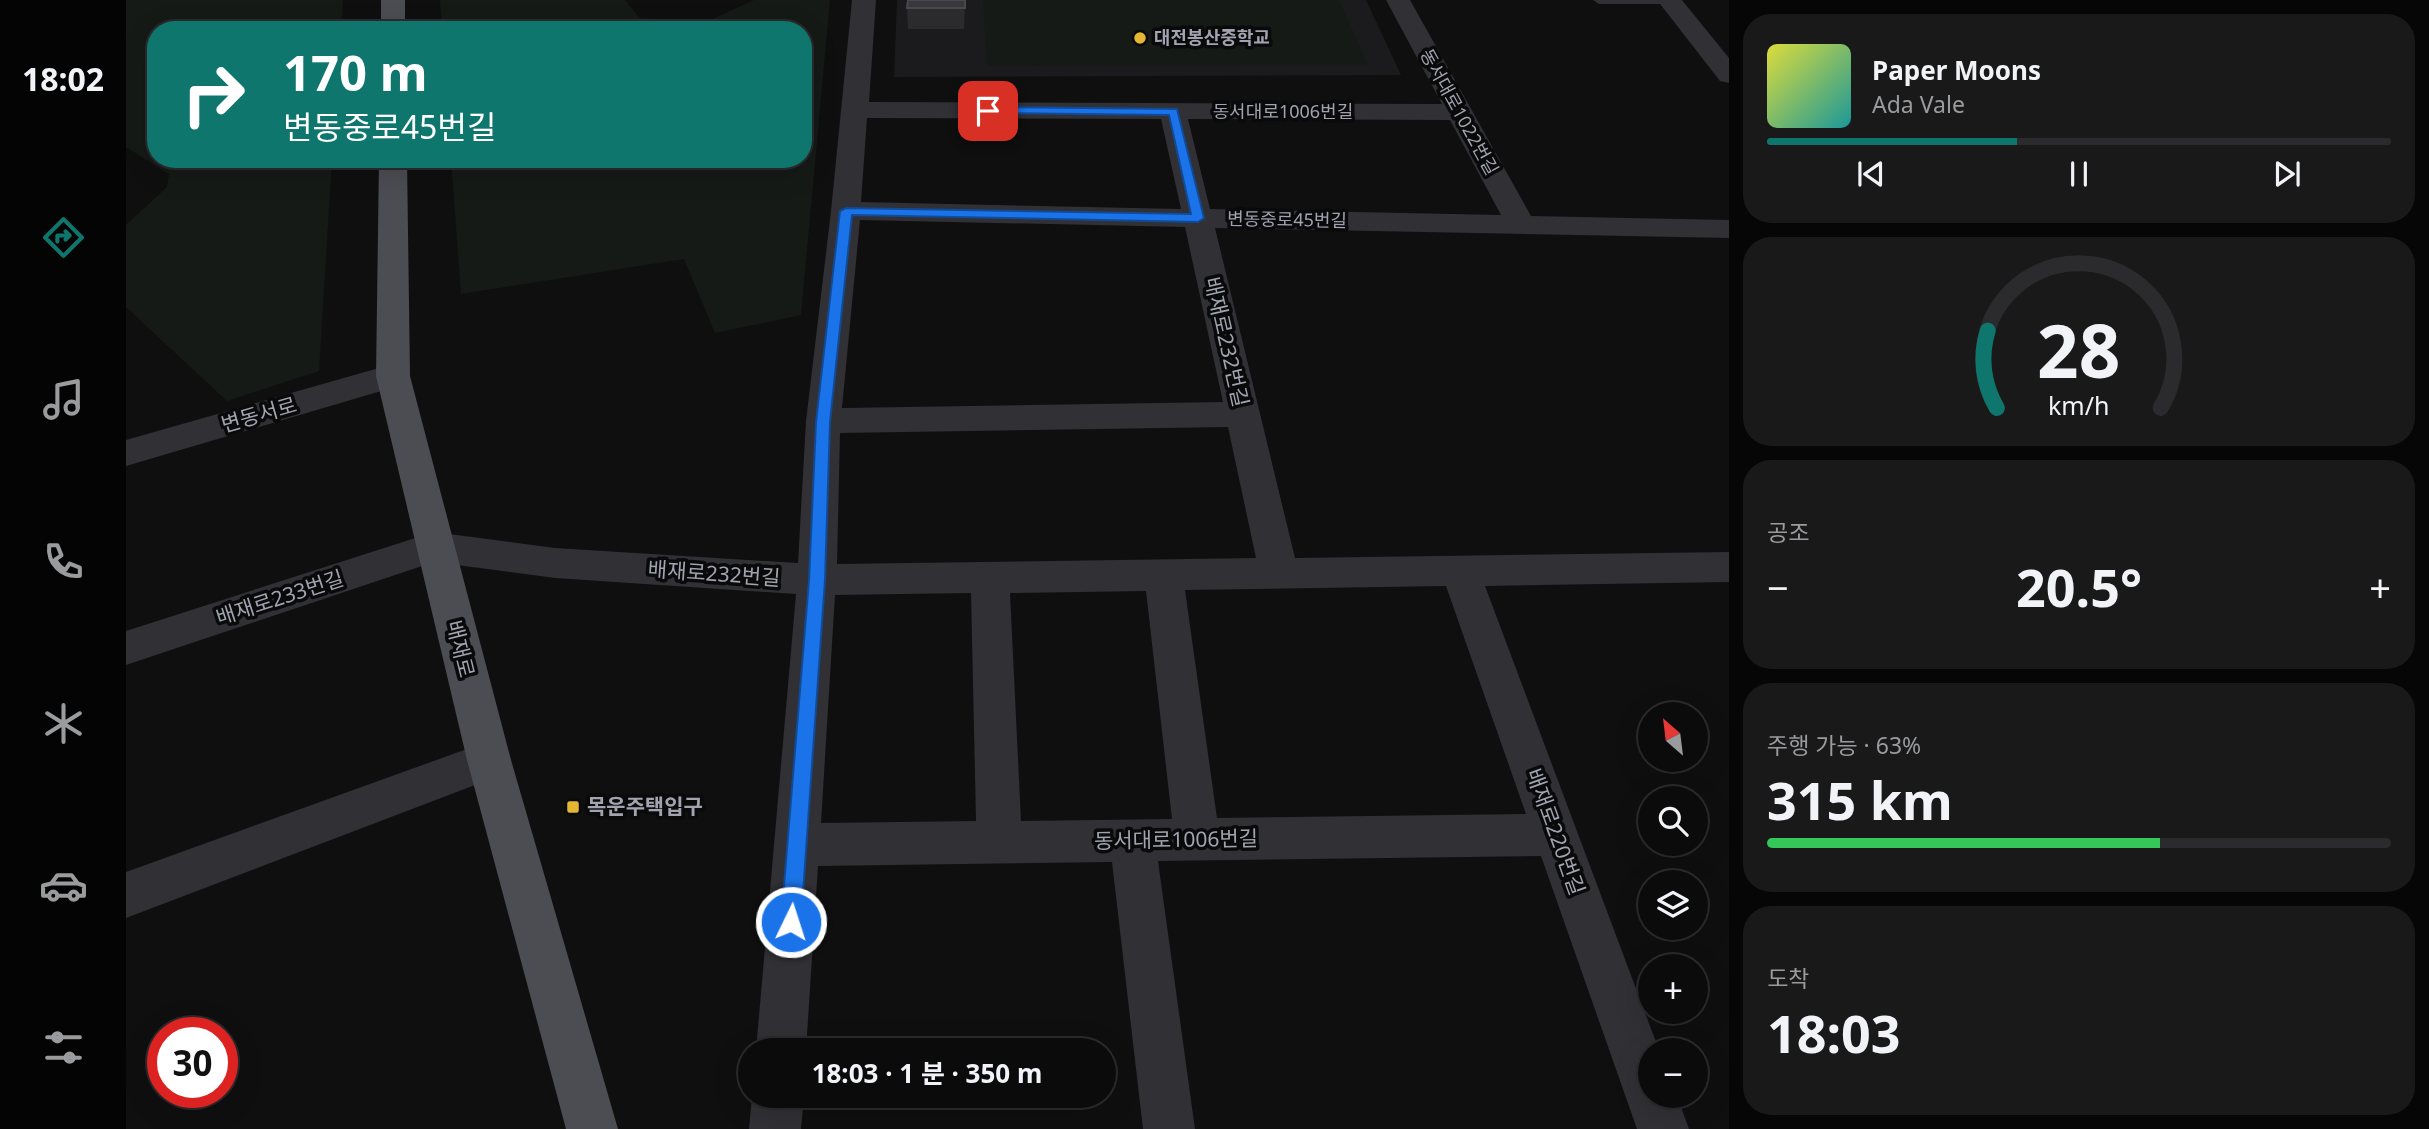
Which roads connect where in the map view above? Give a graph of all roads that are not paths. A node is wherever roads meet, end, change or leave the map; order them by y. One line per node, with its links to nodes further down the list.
1 (393, 0): 6 (main road)
2 (864, 0): 8 (street)
3 (1398, 0): 10 (street, 동서대로1022번길)
4 (1599, 0): 5 (lane)
5 (1669, 0): 7 (street)
6 (393, 21)
7 (1729, 75)
8 (855, 110): 9 (street, 동서대로1006번길); 12 (street)
9 (1173, 111): 10 (street, 동서대로1006번길); 13 (street, 배재로232번길)
10 (1459, 112): 14 (street, 동서대로1022번길)
11 (393, 168): 16 (main road, 배재로)
12 (846, 211): 13 (street, 변동중로45번길); 18 (street)
13 (1198, 218): 14 (street, 변동중로45번길); 17 (street, 배재로232번길)
14 (1521, 225): 15 (street, 변동중로45번길)
15 (1729, 229)
16 (393, 376): 19 (street, 변동서로); 20 (main road, 배재로)
17 (1242, 414): 18 (street); 23 (street, 배재로232번길)
18 (823, 422): 26 (street)
19 (126, 453)
20 (434, 547): 26 (street, 배재로232번길); 27 (street, 배재로233번길); 28 (main road, 배재로)
21 (1729, 567): 22 (street, 배재로232번길)
22 (1460, 570): 23 (street, 배재로232번길); 29 (street, 배재로220번길)
23 (1279, 573): 24 (street, 배재로232번길)
24 (1163, 574): 25 (street, 배재로232번길); 30 (street)
25 (989, 577): 26 (street, 배재로232번길); 32 (street)
26 (817, 580): 33 (street)
27 (126, 648)
28 (489, 760): 34 (street); 39 (main road, 배재로)
29 (1555, 835): 30 (street, 동서대로1006번길); 36 (street, 배재로220번길)
30 (1197, 840): 31 (street, 동서대로1006번길)
31 (1132, 841): 32 (street, 동서대로1006번길); 41 (street)
32 (999, 843): 33 (street, 동서대로1006번길)
33 (797, 845): 35 (street)
34 (126, 895)
35 (782, 1038)
36 (1638, 1060)
37 (777, 1108): 40 (street)
38 (1656, 1108): 42 (street, 배재로220번길)
39 (592, 1129)
40 (775, 1129)
41 (1169, 1129)
42 (1663, 1129)

